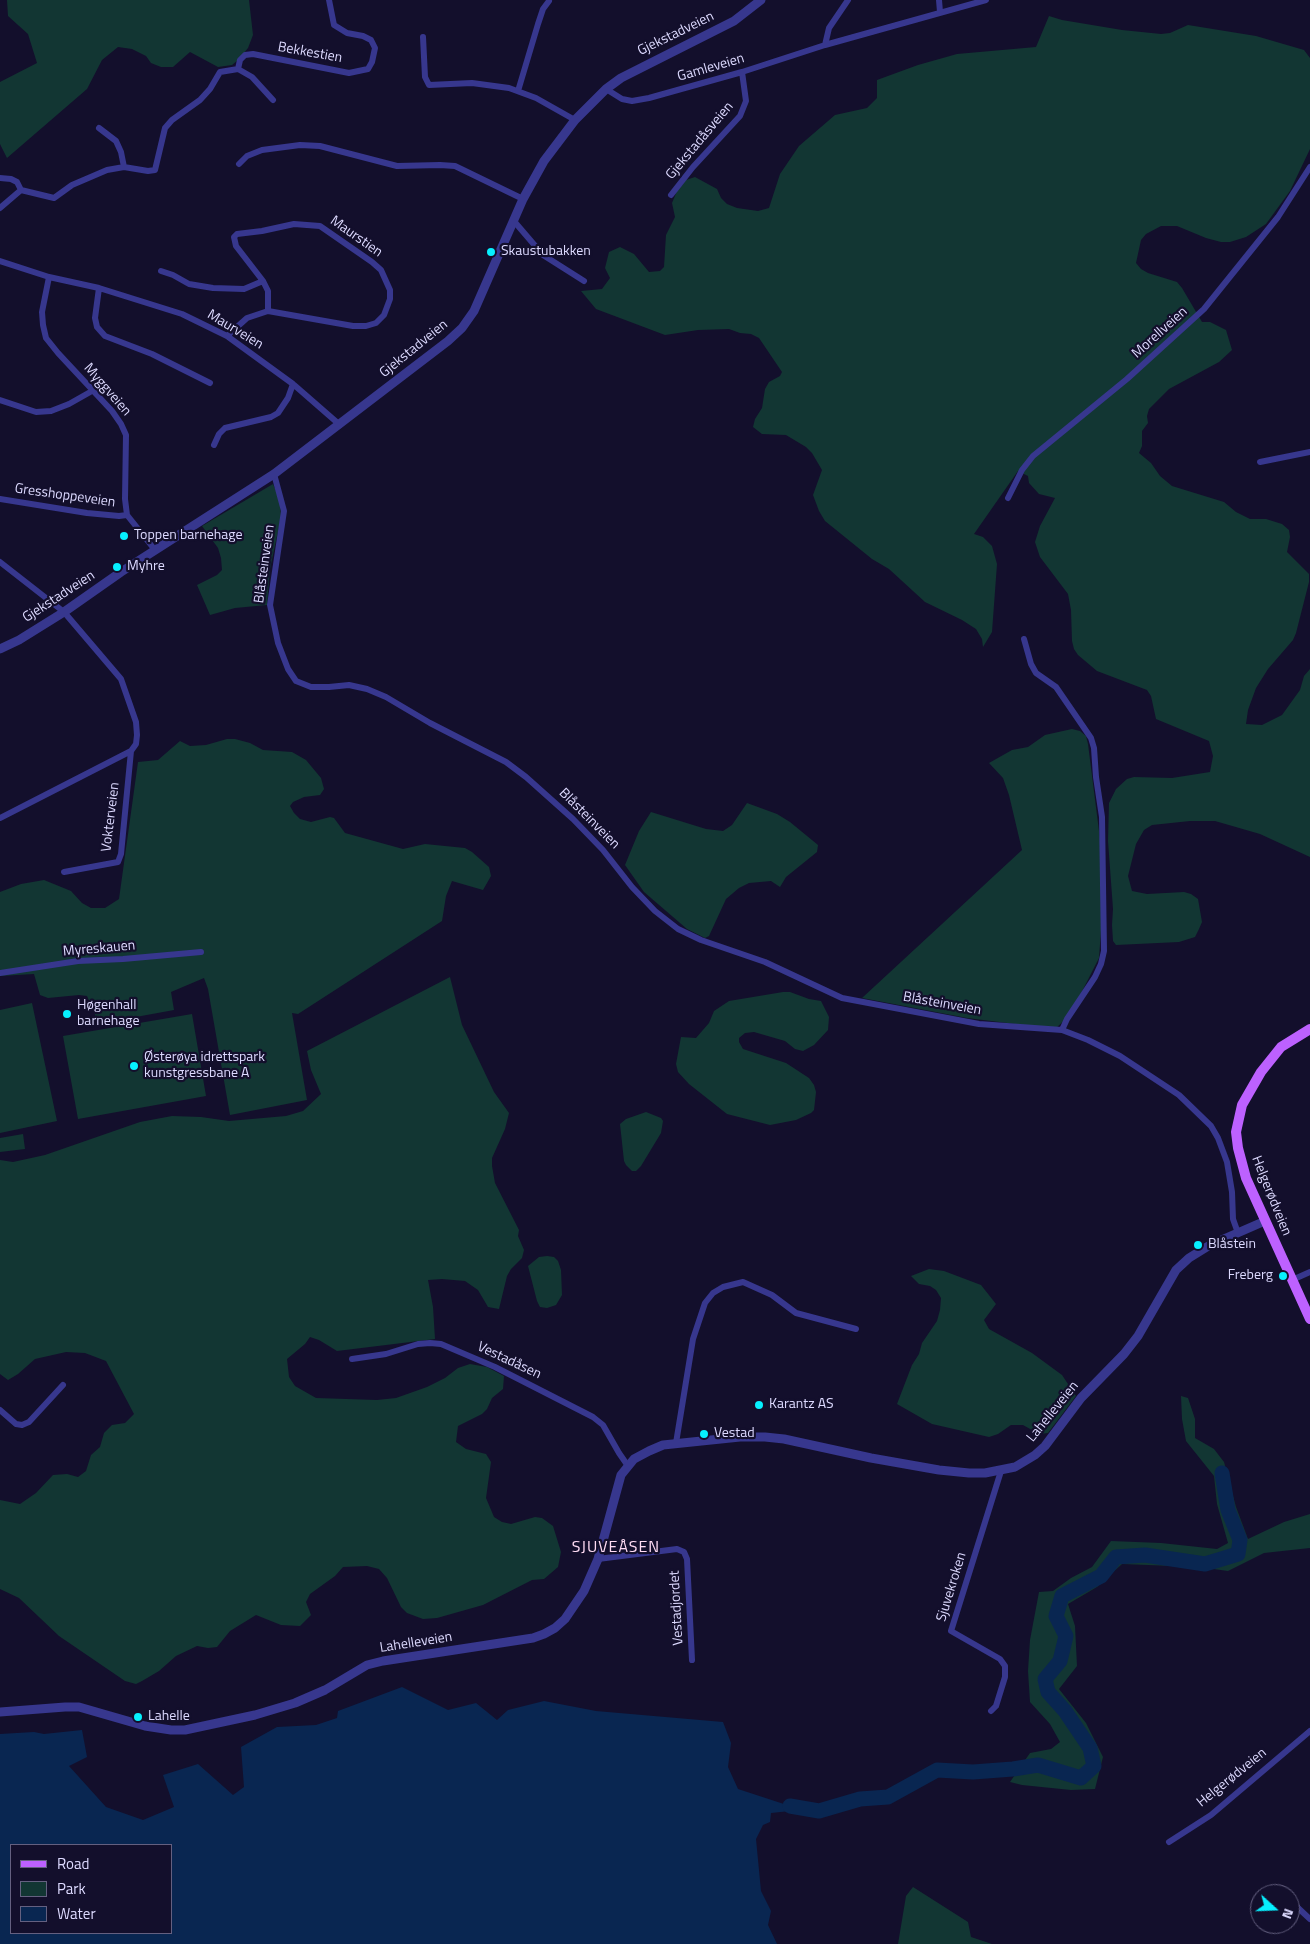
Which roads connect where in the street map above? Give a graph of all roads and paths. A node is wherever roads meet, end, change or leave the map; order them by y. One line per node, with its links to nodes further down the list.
1 (329, 0): 10 (street, Bekkestien)
2 (761, 0): 12 (street, Gjekstadveien)
3 (848, 0): 9 (street)
4 (939, 0): 7 (street)
5 (986, 0): 7 (street, Gamleveien)
6 (549, 2): 13 (street)
7 (940, 12): 9 (street, Gamleveien)
8 (423, 36): 13 (street)
9 (824, 45): 11 (street, Gamleveien)
10 (238, 69): 14 (street); 18 (street)
11 (742, 72): 12 (street, Gamleveien); 22 (street, Gjekstadåsveien)
12 (606, 89): 15 (street, Gjekstadveien)
13 (518, 91): 15 (street)
14 (273, 100)
15 (575, 120): 23 (street, Gjekstadveien)
16 (99, 128): 18 (street)
17 (240, 164): 23 (street)
18 (124, 167): 21 (street)
19 (1310, 167): 43 (street, Morellveien)
20 (0, 178): 21 (street)
21 (21, 190): 24 (street)
22 (671, 195)
23 (523, 199): 25 (street, Gjekstadveien)
24 (0, 208)
25 (513, 220): 29 (street); 38 (street, Gjekstadveien)
26 (0, 262): 28 (street, Maurveien)
27 (161, 271): 30 (street, Maurveien)
28 (49, 277): 31 (street, Maurveien); 36 (street, Myggveien)
29 (584, 280)
30 (263, 281): 32 (street, Maurstien); 32 (street, Maurstien)
31 (99, 288): 33 (street, Maurveien); 34 (street)
32 (268, 311): 33 (street)
33 (227, 336): 35 (street, Maurveien)
34 (210, 383)
35 (293, 384): 38 (street, Maurveien); 39 (street)
36 (92, 391): 37 (street); 45 (street, Myggveien)
37 (0, 400)
38 (340, 425): 42 (street, Gjekstadveien)
39 (214, 445)
40 (1310, 452): 41 (street)
41 (1260, 462)
42 (274, 474): 46 (street, Gjekstadveien); 57 (street, Blåsteinveien)
43 (1008, 498)
44 (0, 499): 45 (street, Gresshoppeveien)
45 (126, 515): 46 (street)
46 (155, 550): 48 (street, Gjekstadveien)
47 (0, 562): 48 (street, Vokterveien)
48 (64, 612): 50 (street, Gjekstadveien); 51 (street, Vokterveien)
49 (1024, 639): 57 (street)
50 (0, 649)
51 (132, 751): 52 (street, Vokterveien); 53 (street, Vokterveien)
52 (0, 818)
53 (64, 872)
54 (201, 952): 55 (street, Myreskauen)
55 (0, 973)
56 (1310, 1029): 58 (main road, Helgerødveien)
57 (1062, 1030): 59 (street, Blåsteinveien)
58 (1265, 1221): 59 (street, Lahelleveien); 61 (main road, Helgerødveien)
59 (1238, 1233): 69 (street, Lahelleveien)
60 (1310, 1272): 61 (street)
61 (1292, 1280): 62 (main road, Helgerødveien)
62 (1310, 1319)
63 (856, 1329): 67 (street)
64 (352, 1359): 68 (street, Vestadåsen)
65 (63, 1385): 66 (street)
66 (0, 1410)
67 (676, 1443): 68 (street, Lahelleveien); 69 (street, Lahelleveien)
68 (628, 1466): 70 (street, Lahelleveien)
69 (1001, 1471): 72 (street, Sjuvekroken)
70 (598, 1559): 71 (street, Vestadjordet); 73 (street, Lahelleveien)
71 (692, 1660)
72 (991, 1711)
73 (0, 1712)
74 (1310, 1732): 75 (street, Helgerødveien)
75 (1168, 1842)
76 (1300, 1910): 77 (street)
77 (1310, 1919)

